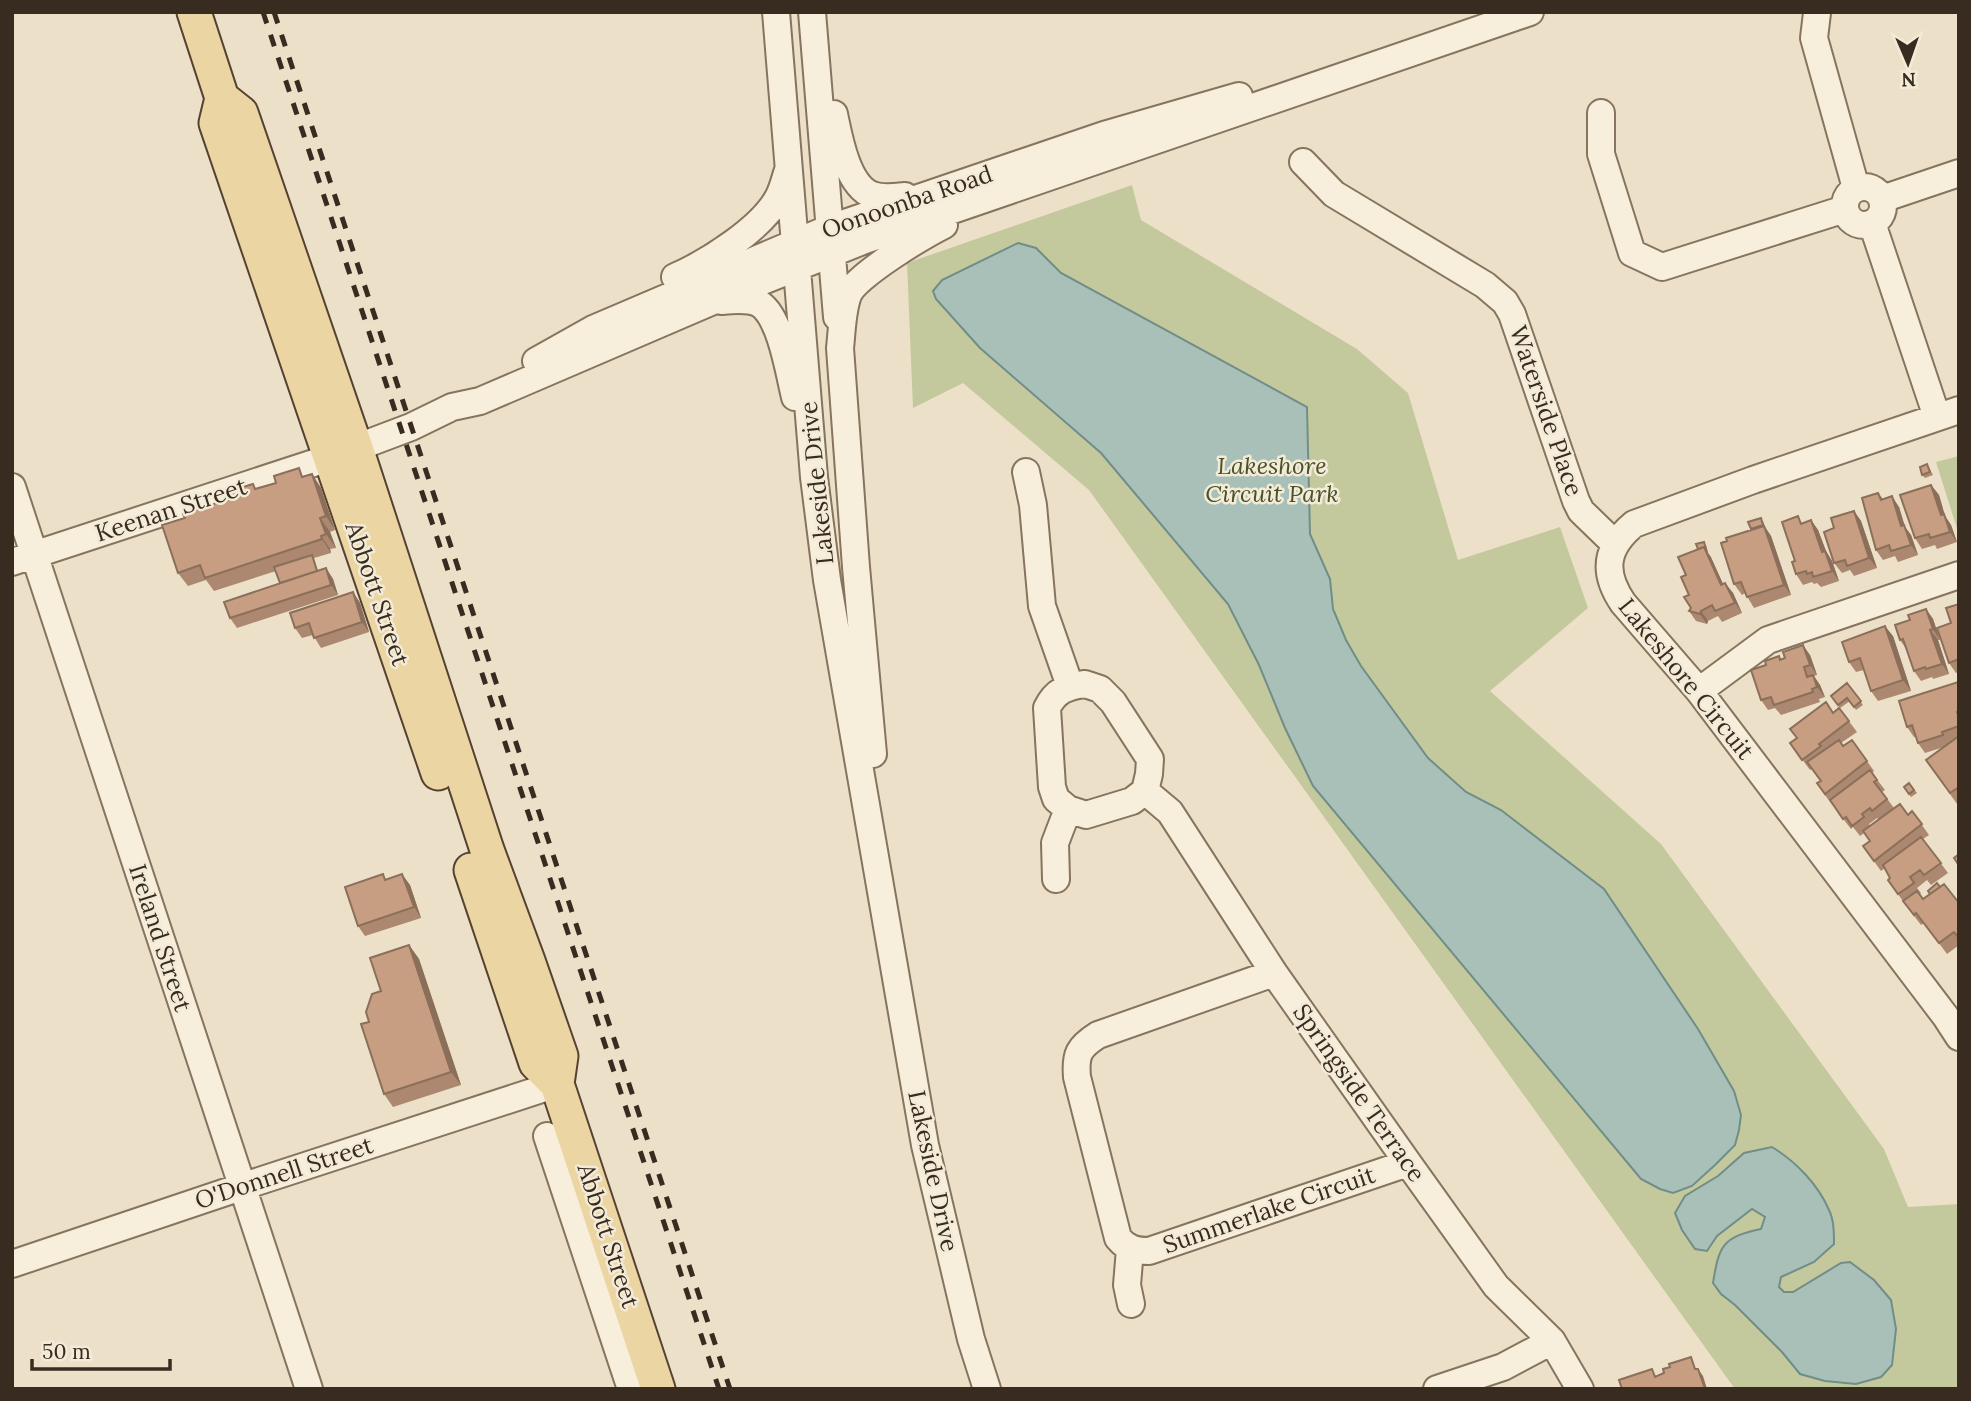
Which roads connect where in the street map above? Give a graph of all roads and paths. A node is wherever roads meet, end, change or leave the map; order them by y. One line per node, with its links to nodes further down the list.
1 (194, 12): 25 (main road, Abbott Street)
2 (776, 12): 11 (street, Lakeside Drive)
3 (1511, 12): 7 (street, Oonoonba Road)
4 (1530, 12): 7 (street, Oonoonba Road)
5 (1817, 13): 15 (street)
6 (813, 14): 14 (street); 18 (street, Lakeside Drive)
7 (1484, 27): 8 (street, Oonoonba Road)
8 (1387, 60): 13 (street, Oonoonba Road); 14 (street, Oonoonba Road)
9 (1601, 113): 15 (street)
10 (1303, 162): 29 (street, Waterside Place)
11 (790, 165): 19 (street, Lakeside Drive); 21 (street)
12 (1959, 173): 16 (street)
13 (1024, 186): 18 (street, Oonoonba Road); 22 (street, Lakeside Drive)
14 (926, 194): 18 (street, Oonoonba Road)
15 (1850, 199): 16 (street); 17 (street)
16 (1882, 199): 17 (street)
17 (1872, 223): 24 (street)
18 (830, 241): 19 (street, Oonoonba Road); 22 (street, Lakeside Drive)
19 (796, 255): 20 (street, Oonoonba Road); 21 (street, Oonoonba Road); 27 (street, Lakeside Drive)
20 (713, 301): 23 (street, Oonoonba Road); 27 (street)
21 (593, 329): 23 (street, Oonoonba Road)
22 (840, 348): 37 (street, Lakeside Drive)
23 (452, 407): 25 (street, Oonoonba Road)
24 (1948, 414): 29 (street)
25 (343, 453): 30 (street, Keenan Street); 40 (main road, Abbott Street)
26 (1026, 472): 32 (street)
27 (814, 477): 37 (street, Lakeside Drive)
28 (12, 486): 30 (street, Ireland Street)
29 (1615, 544): 33 (street, Lakeshore Circuit)
30 (23, 558): 44 (street, Ireland Street)
31 (1959, 575): 33 (street)
32 (1070, 686): 34 (street); 35 (street)
33 (1699, 691): 39 (street, Lakeshore Circuit)
34 (1145, 791): 35 (street); 38 (street, Springside Terrace)
35 (1068, 809): 36 (street)
36 (1056, 879)
37 (890, 950): 53 (street, Lakeside Drive)
38 (1275, 973): 42 (street, Springside Terrace); 45 (street, Summerlake Circuit)
39 (1955, 1020)
40 (557, 1084): 43 (main road, Abbott Street); 44 (street, O'Donnell Street)
41 (547, 1136): 43 (street, Abbott Street)
42 (1408, 1163): 45 (street, Summerlake Circuit); 49 (street, Springside Terrace)
43 (576, 1181): 48 (main road, Abbott Street)
44 (242, 1187): 46 (street, O'Donnell Street); 50 (street, Ireland Street)
45 (1130, 1248): 47 (street, Summerlake Circuit)
46 (12, 1264)
47 (1131, 1304)
48 (622, 1322): 51 (street, Abbott Street); 52 (main road, Abbott Street)
49 (1552, 1341): 54 (street); 55 (street, Springside Terrace)
50 (309, 1389)
51 (631, 1389)
52 (658, 1389)
53 (988, 1389)
54 (1437, 1389)
55 (1580, 1389)

